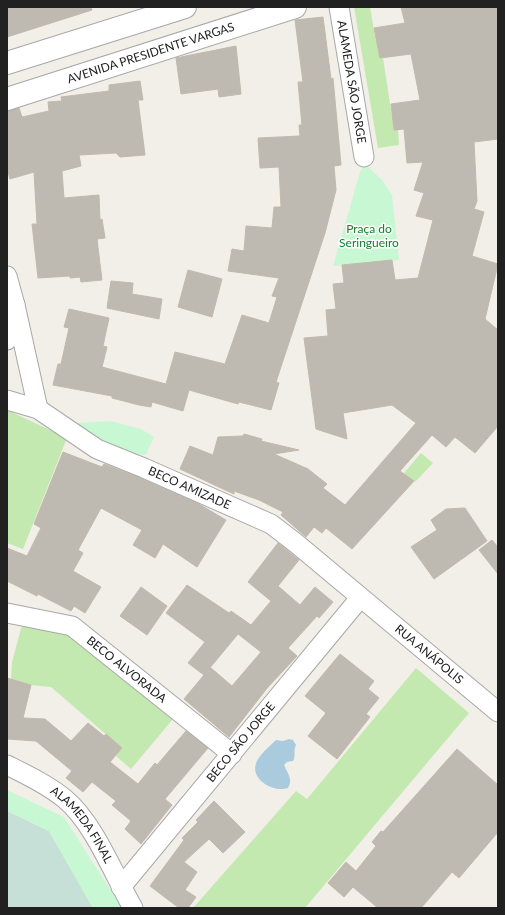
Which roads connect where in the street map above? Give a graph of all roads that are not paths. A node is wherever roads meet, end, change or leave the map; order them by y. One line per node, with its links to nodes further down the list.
1 (185, 7): 4 (street)
2 (295, 7): 5 (street, AVENIDA PRESIDENTE VARGAS)
3 (339, 7): 6 (street, ALAMEDA SÃO JORGE)
4 (7, 63)
5 (7, 99)
6 (364, 157)
7 (7, 276): 8 (street)
8 (11, 304): 9 (street); 11 (street)
9 (7, 340)
10 (7, 400): 11 (street, BECO AMIZADE)
11 (38, 409): 12 (street, BECO AMIZADE)
12 (360, 598): 14 (street, RUA ANÁPOLIS); 15 (street, BECO SÃO JORGE)
13 (7, 613): 15 (street, BECO ALVORADA)
14 (498, 712)
15 (232, 754): 17 (street, BECO SÃO JORGE)
16 (7, 765): 17 (street, ALAMEDA FINAL)
17 (121, 887): 18 (street, ALAMEDA FINAL)
18 (133, 908)

